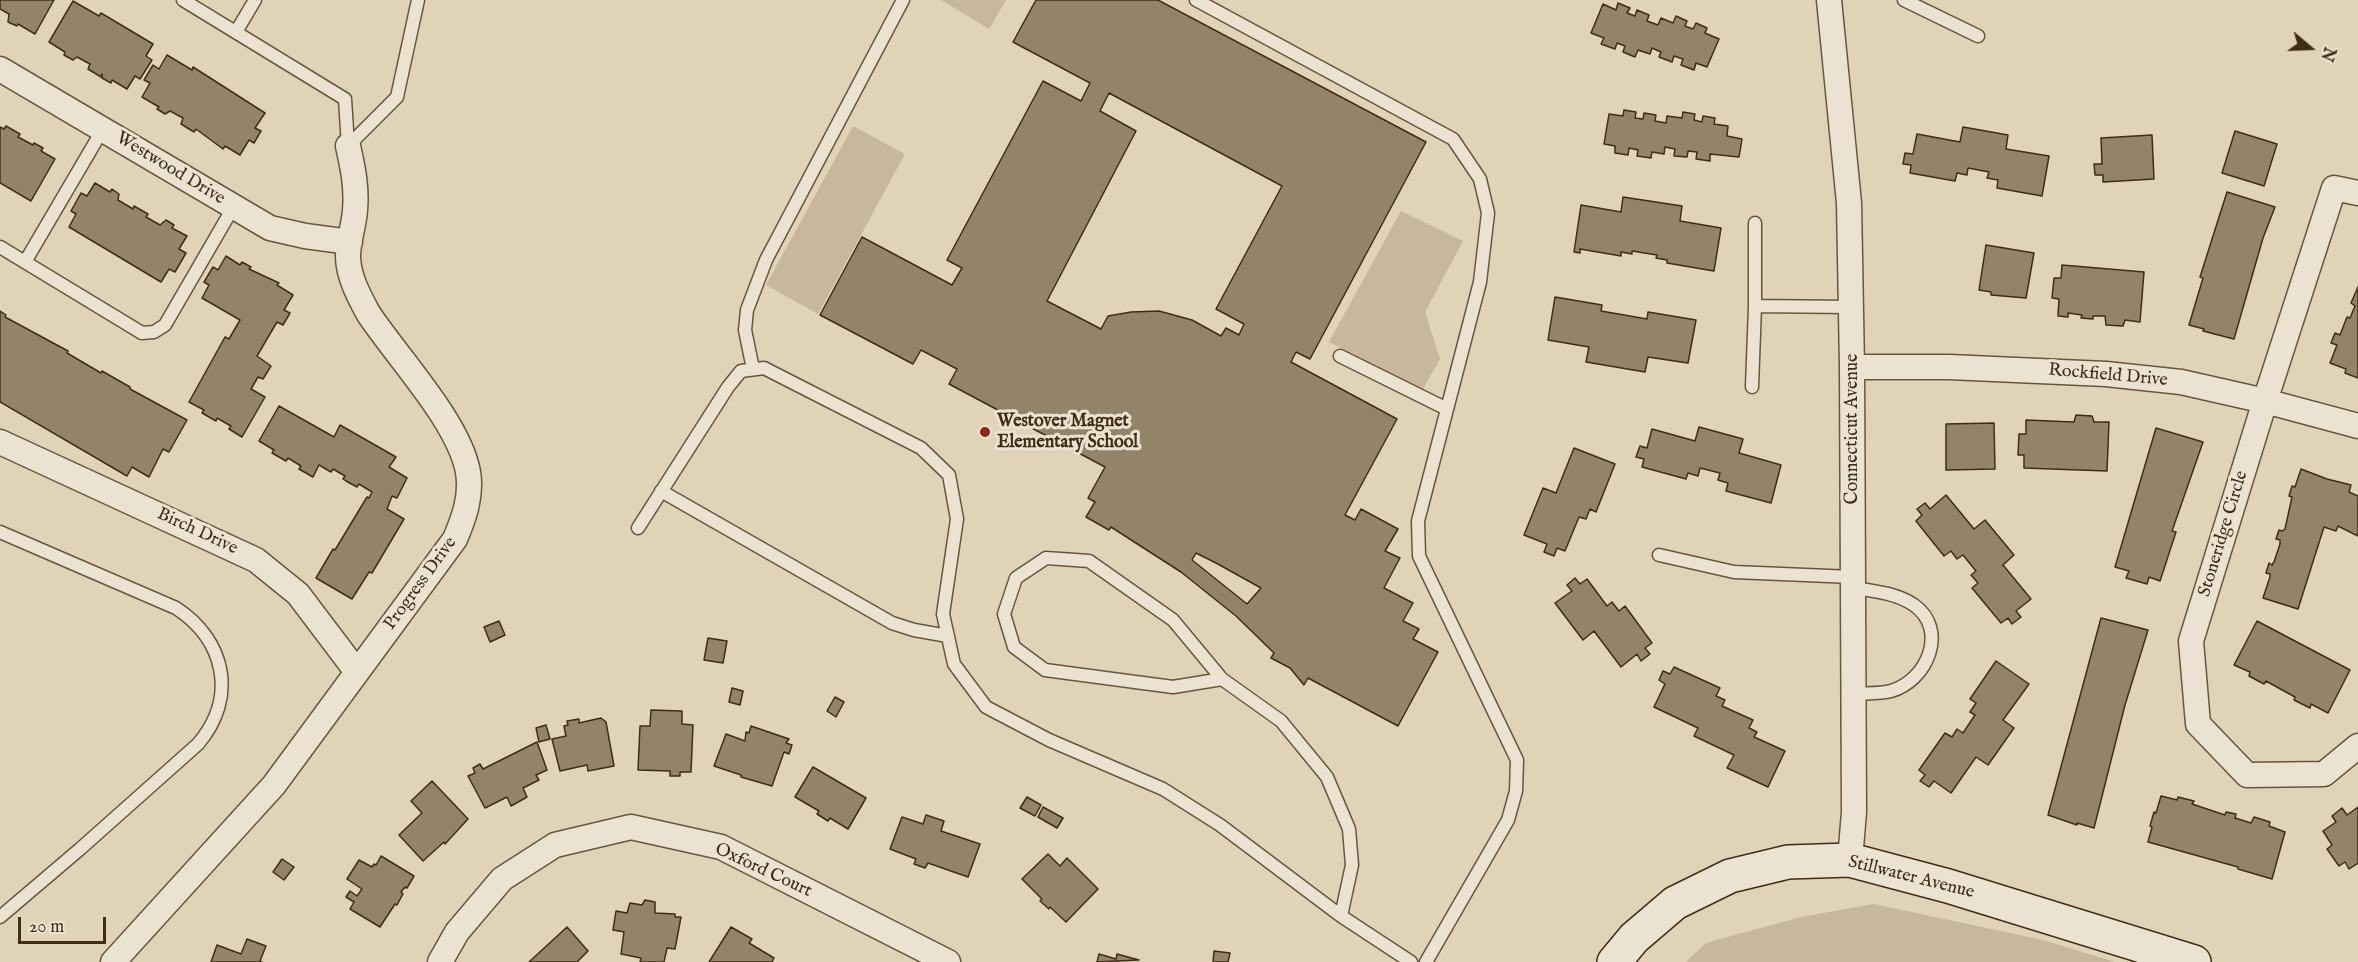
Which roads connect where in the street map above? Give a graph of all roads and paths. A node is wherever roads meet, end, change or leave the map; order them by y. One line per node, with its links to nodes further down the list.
1 (183, 0): 8 (lane)
2 (255, 0): 8 (lane)
3 (418, 0): 12 (lane)
4 (903, 0): 23 (lane)
5 (1196, 0): 26 (lane)
6 (1829, 0): 20 (street, Connecticut Avenue)
7 (1904, 0): 9 (lane)
8 (236, 32): 12 (lane)
9 (1978, 36)
10 (0, 69): 11 (street, Westwood Drive)
11 (103, 129): 14 (street, Westwood Drive); 18 (lane)
12 (348, 146): 16 (street, Progress Drive)
13 (2358, 193): 25 (street, Stoneridge Circle)
14 (234, 206): 16 (street, Westwood Drive); 18 (lane)
15 (1755, 224): 19 (lane)
16 (350, 242): 35 (street, Progress Drive)
17 (0, 247): 18 (lane)
18 (25, 262)
19 (1755, 306): 20 (lane); 24 (lane)
20 (1851, 307): 22 (street, Connecticut Avenue)
21 (1340, 357): 26 (lane)
22 (1852, 367): 25 (street, Rockfield Drive); 33 (street, Connecticut Avenue)
23 (753, 369): 29 (lane); 34 (lane)
24 (1752, 387)
25 (2265, 401): 27 (street, Rockfield Drive); 38 (street, Stoneridge Circle)
26 (1447, 409): 46 (lane)
27 (2358, 426)
28 (0, 442): 35 (street, Birch Drive)
29 (661, 491): 30 (lane); 34 (lane)
30 (638, 528)
31 (0, 532): 41 (lane)
32 (1659, 555): 33 (lane)
33 (1853, 582): 37 (street, Connecticut Avenue); 37 (lane)
34 (948, 636): 40 (lane)
35 (357, 672): 42 (street, Progress Drive)
36 (1222, 679): 36 (lane); 40 (lane)
37 (1854, 694): 39 (street, Connecticut Avenue)
38 (2358, 746)
39 (1850, 860): 47 (main road, Stillwater Avenue); 48 (main road, Stillwater Avenue)
40 (1341, 916): 45 (lane)
41 (0, 917)
42 (113, 962)
43 (440, 962): 44 (street, Oxford Court)
44 (948, 962)
45 (1411, 962)
46 (1426, 962)
47 (1614, 962)
48 (2194, 962)

